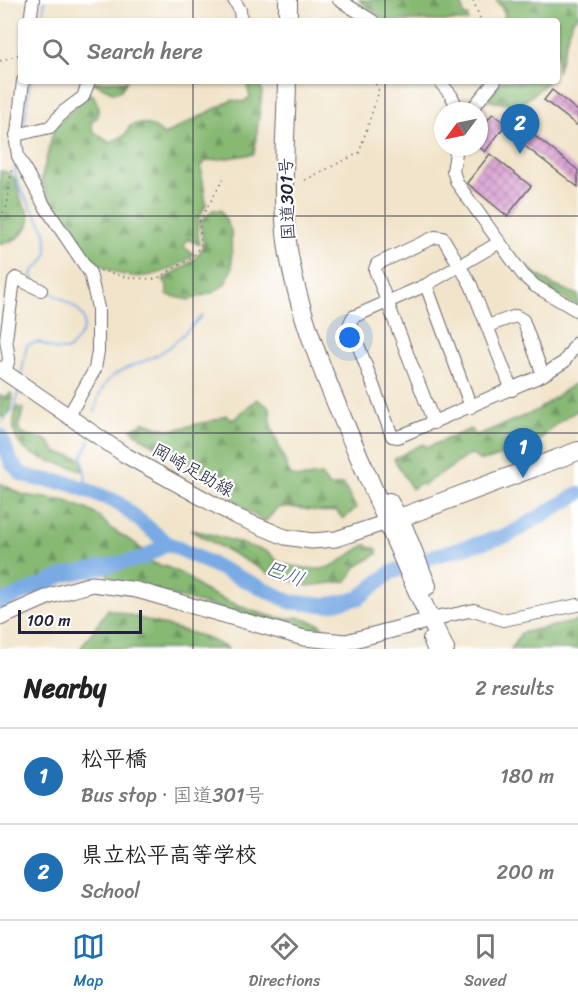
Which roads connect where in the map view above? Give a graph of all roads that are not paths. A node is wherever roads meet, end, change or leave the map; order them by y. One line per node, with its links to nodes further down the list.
1 (33, 0): 6 (street)
2 (234, 0): 7 (street)
3 (288, 0): 8 (highway)
4 (339, 0): 5 (street)
5 (356, 16)
6 (30, 18)
7 (241, 18)
8 (288, 18)
9 (23, 84): 16 (street)
10 (88, 84): 16 (street)
11 (287, 84): 33 (highway, 国道301号)
12 (442, 84): 14 (street)
13 (492, 84): 15 (street)
14 (455, 102)
15 (478, 102)
16 (16, 135): 30 (street)
17 (456, 156): 18 (street)
18 (500, 242): 19 (street); 23 (street)
19 (461, 266): 20 (street); 22 (street); 24 (street)
20 (426, 285): 22 (street); 29 (street)
21 (41, 290): 26 (street)
22 (386, 302): 31 (street); 31 (street)
23 (578, 311)
24 (487, 327): 27 (street); 28 (street)
25 (578, 341): 27 (street)
26 (3, 370): 30 (main road, 岡崎足助線)
27 (543, 375): 28 (street)
28 (512, 390): 29 (street)
29 (471, 407): 31 (street)
30 (68, 417): 33 (main road, 岡崎足助線)
31 (434, 423)
32 (578, 451): 33 (highway)
33 (395, 524): 35 (highway, 国道301号)
34 (578, 605): 35 (street)
35 (433, 614): 36 (main road); 37 (highway, 国道301号); 38 (highway, 国道301号)
36 (0, 618)
37 (445, 649)
38 (458, 649)

